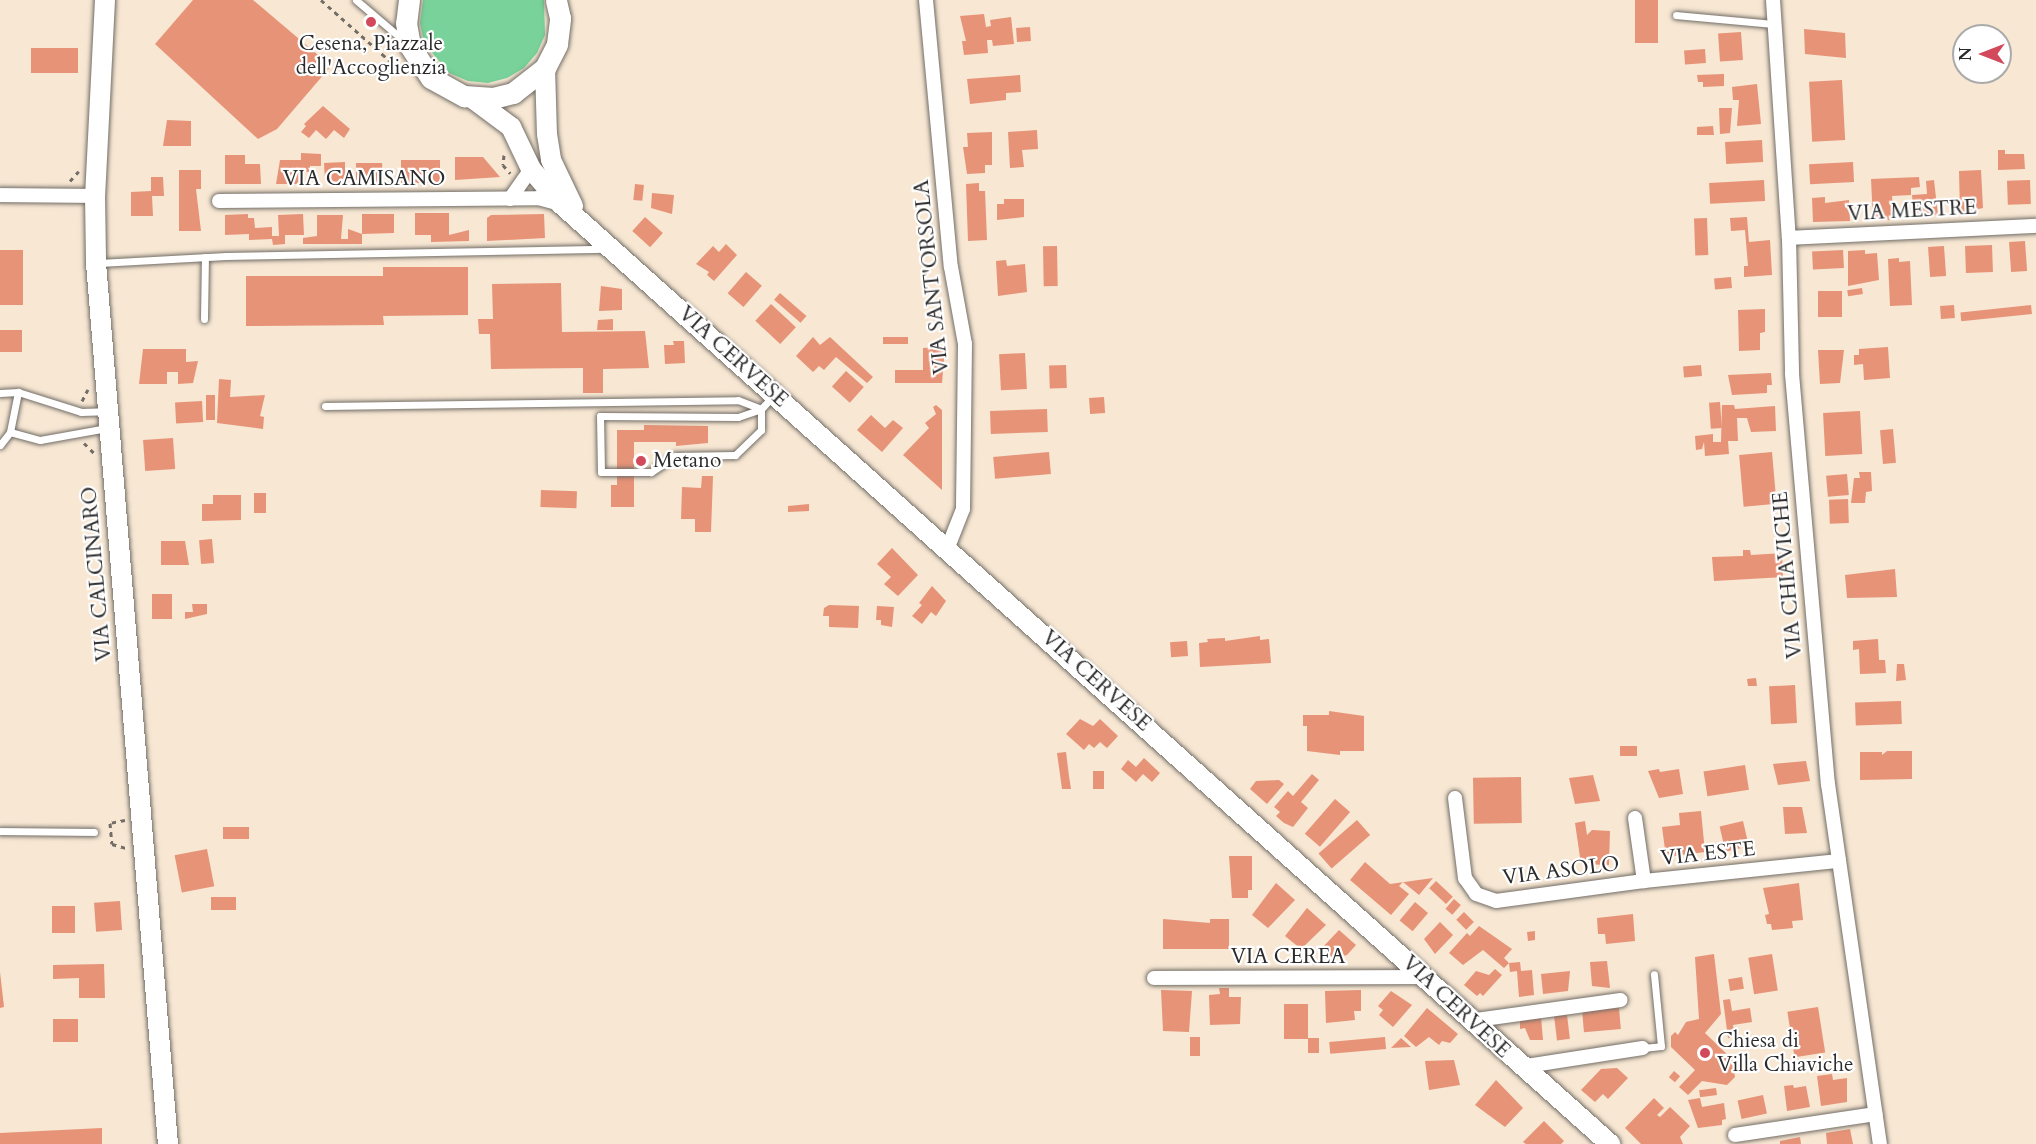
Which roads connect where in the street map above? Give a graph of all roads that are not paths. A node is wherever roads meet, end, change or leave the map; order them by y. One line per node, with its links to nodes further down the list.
1 (105, 0): 14 (main road, VIA CALCINARO)
2 (356, 0): 9 (lane)
3 (409, 0): 9 (main road)
4 (556, 0): 10 (main road)
5 (926, 0): 33 (street, VIA SANT'ORSOLA)
6 (1773, 0): 8 (street, VIA CHIAVICHE)
7 (1676, 15): 8 (lane)
8 (1773, 24): 20 (street, VIA CHIAVICHE)
9 (410, 46): 11 (main road)
10 (545, 68): 11 (main road); 18 (main road, VIA CERVESE)
11 (472, 98): 12 (main road, VIA CERVESE)
12 (531, 169): 15 (street); 17 (main road, VIA CERVESE)
13 (0, 195): 14 (street)
14 (95, 196): 23 (main road, VIA CALCINARO)
15 (510, 199): 16 (street, VIA CAMISANO); 17 (street, VIA CAMISANO)
16 (219, 201)
17 (561, 204): 18 (main road, VIA CERVESE)
18 (580, 219): 21 (main road, VIA CERVESE)
19 (2036, 226): 20 (street, VIA MESTRE)
20 (1789, 238): 38 (street, VIA CHIAVICHE)
21 (613, 249): 22 (lane); 27 (main road, VIA CERVESE)
22 (205, 257): 23 (lane); 24 (lane)
23 (96, 264): 30 (main road, VIA CALCINARO)
24 (204, 319)
25 (18, 392): 26 (lane); 30 (lane); 31 (lane)
26 (0, 393)
27 (775, 394): 29 (lane); 33 (main road, VIA CERVESE)
28 (325, 406): 29 (lane)
29 (761, 409): 29 (lane)
30 (108, 420): 31 (lane); 49 (main road, VIA CALCINARO)
31 (10, 432): 32 (lane)
32 (0, 445)
33 (948, 547): 41 (main road, VIA CERVESE)
34 (1455, 798): 39 (street, VIA ASOLO)
35 (1635, 818): 39 (street, VIA ESTE)
36 (0, 831): 37 (lane)
37 (94, 832)
38 (1839, 861): 39 (street, VIA ESTE); 47 (street, VIA CHIAVICHE)
39 (1644, 881)
40 (1654, 974): 45 (lane)
41 (1423, 977): 42 (street, VIA CEREA); 44 (main road, VIA CERVESE)
42 (1154, 978)
43 (1621, 1000): 44 (street)
44 (1469, 1021): 46 (main road, VIA CERVESE)
45 (1643, 1048): 46 (street)
46 (1520, 1066): 50 (main road, VIA CERVESE)
47 (1875, 1114): 48 (street); 51 (street, VIA CHIAVICHE)
48 (1735, 1135)
49 (168, 1144)
50 (1610, 1144)
51 (1880, 1144)

